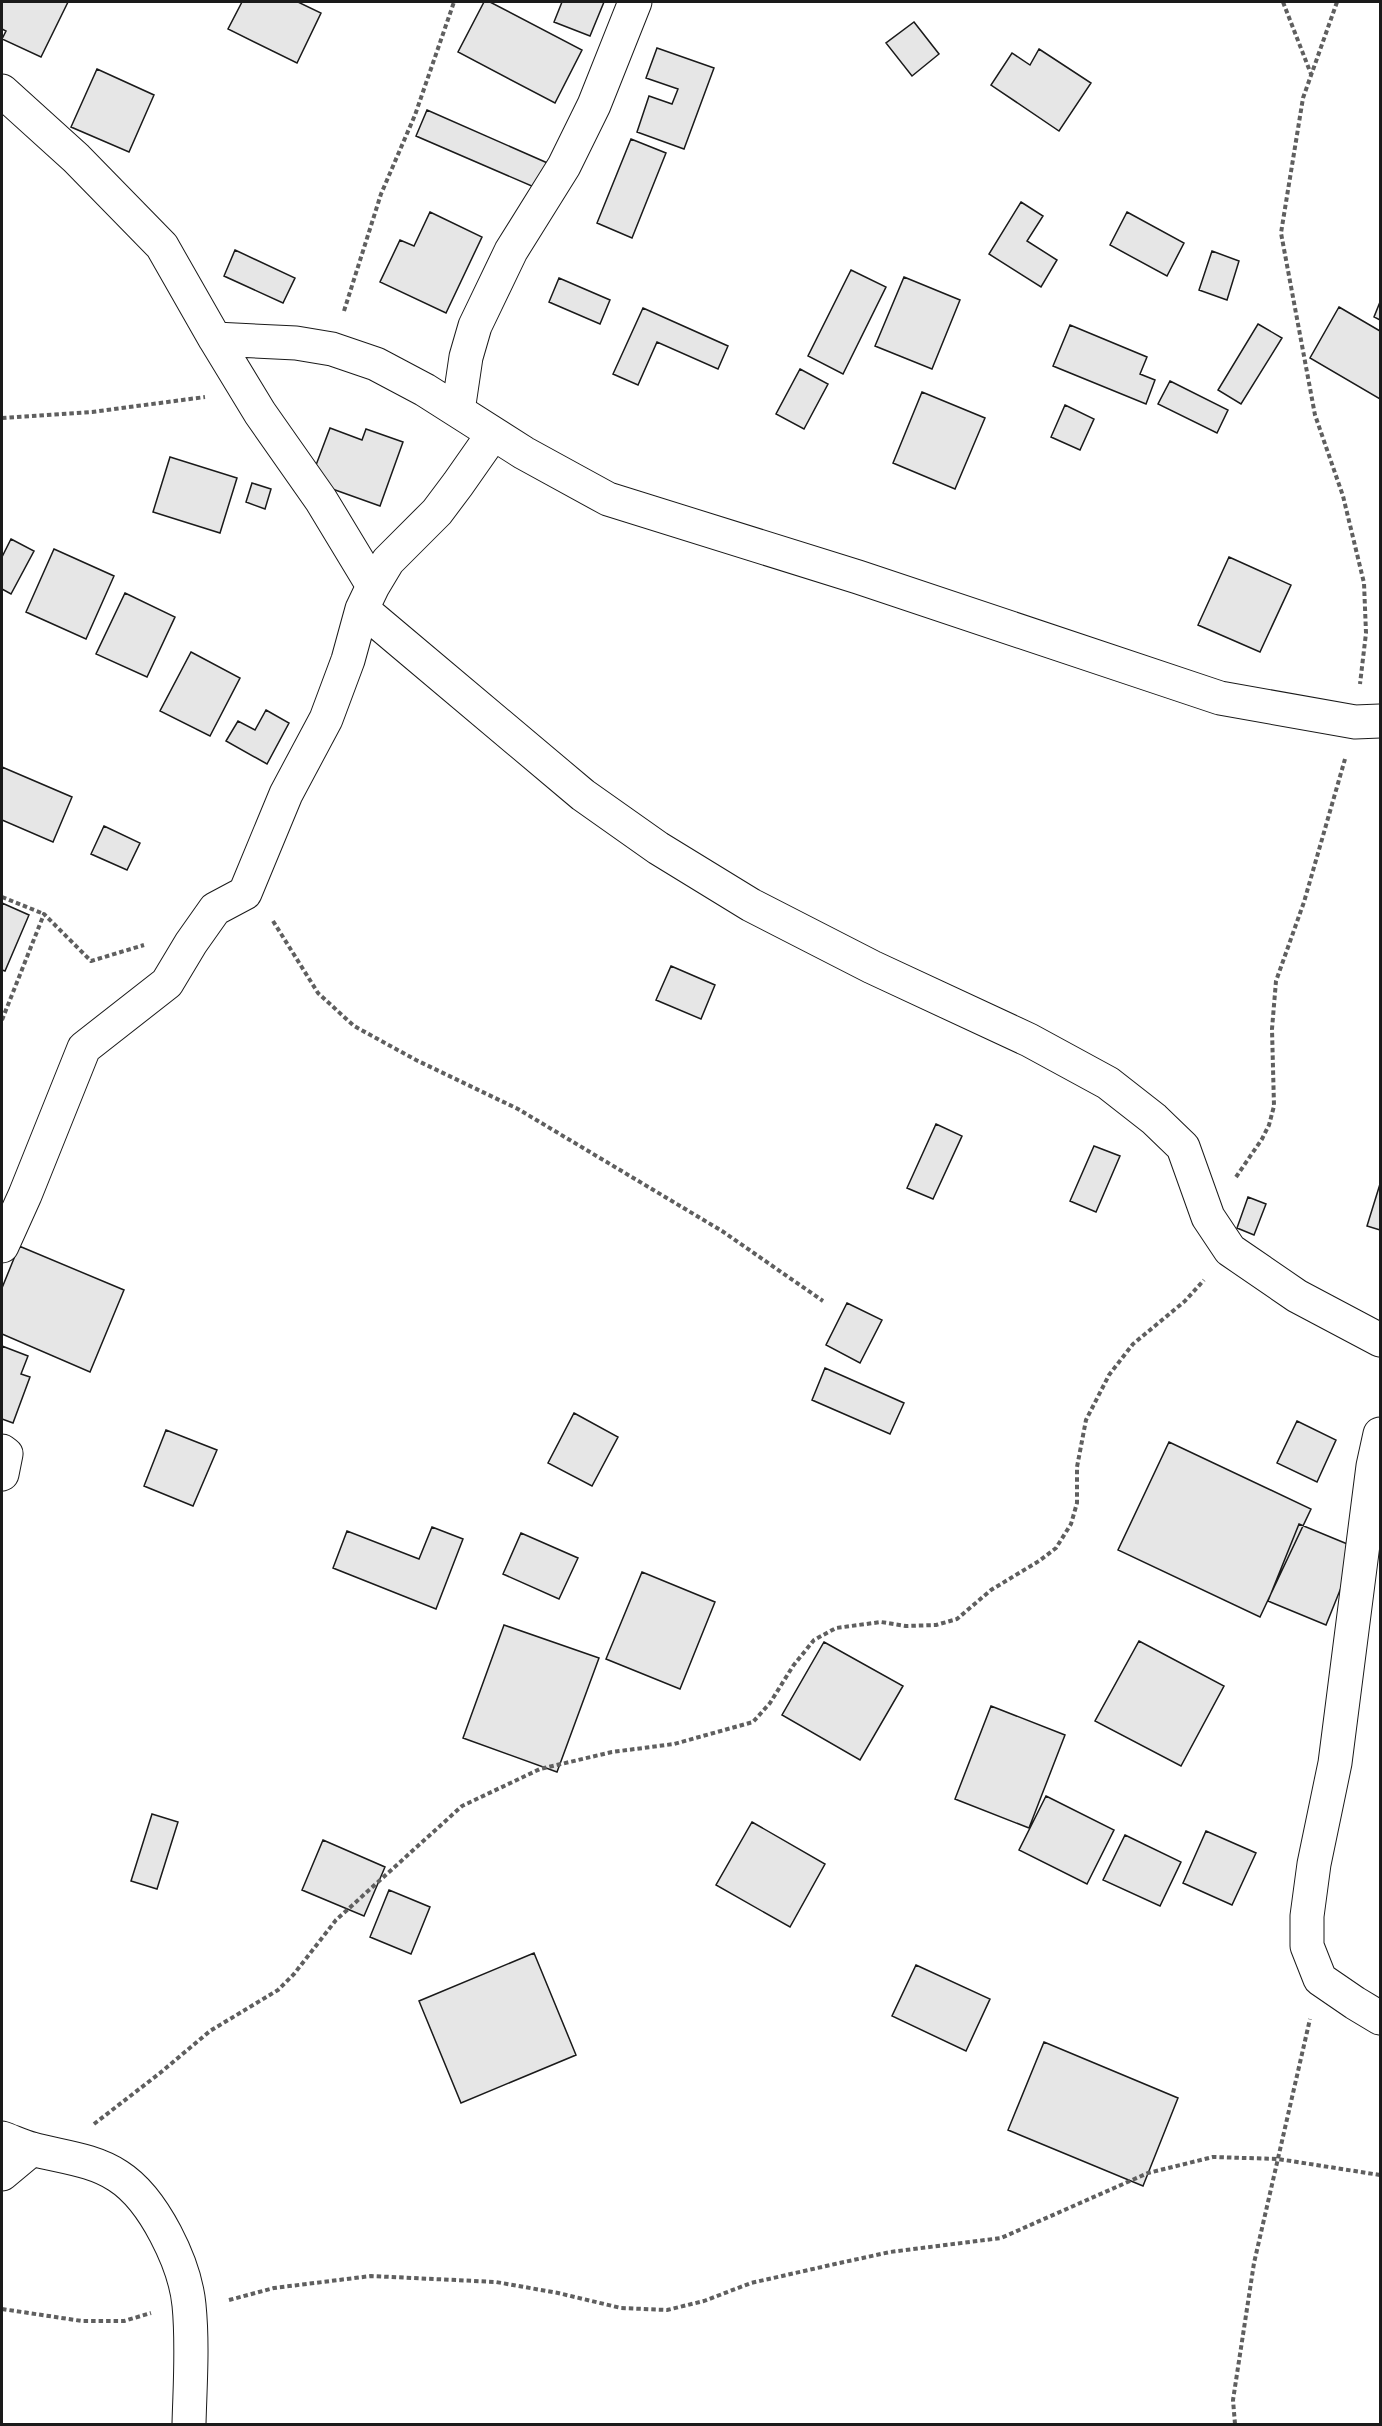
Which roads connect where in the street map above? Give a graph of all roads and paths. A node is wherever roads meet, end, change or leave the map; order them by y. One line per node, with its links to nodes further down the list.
1 (454, 2): 8 (path)
2 (636, 2): 10 (street)
3 (1283, 2): 5 (path)
4 (1337, 2): 5 (path)
5 (1311, 74): 14 (path)
6 (2, 91): 7 (street)
7 (215, 339): 8 (street); 9 (street)
8 (332, 349): 10 (street)
9 (248, 393): 11 (path); 13 (street)
10 (458, 411): 12 (street)
11 (2, 418)
12 (493, 434): 13 (street); 14 (street)
13 (368, 597): 15 (street); 20 (street)
14 (1368, 721): 20 (path)
15 (250, 881): 21 (street); 23 (path)
16 (2, 897): 17 (path)
17 (44, 914): 18 (path); 19 (path)
18 (152, 938)
19 (2, 1020)
20 (1208, 1217): 22 (street)
21 (2, 1246)
22 (1230, 1250): 24 (street); 32 (path)
23 (823, 1301)
24 (1380, 1340)
25 (1380, 1434): 28 (street)
26 (2, 1451): 27 (street)
27 (2, 1474)
28 (1320, 1979): 29 (street); 33 (path)
29 (1380, 2018)
30 (2, 2138): 31 (street)
31 (32, 2149): 32 (street); 34 (street)
32 (64, 2156): 37 (street)
33 (1278, 2159): 35 (path); 37 (path); 39 (path)
34 (2, 2174)
35 (1380, 2175)
36 (2, 2309): 37 (path)
37 (189, 2311): 38 (street)
38 (189, 2424)
39 (1235, 2424)

